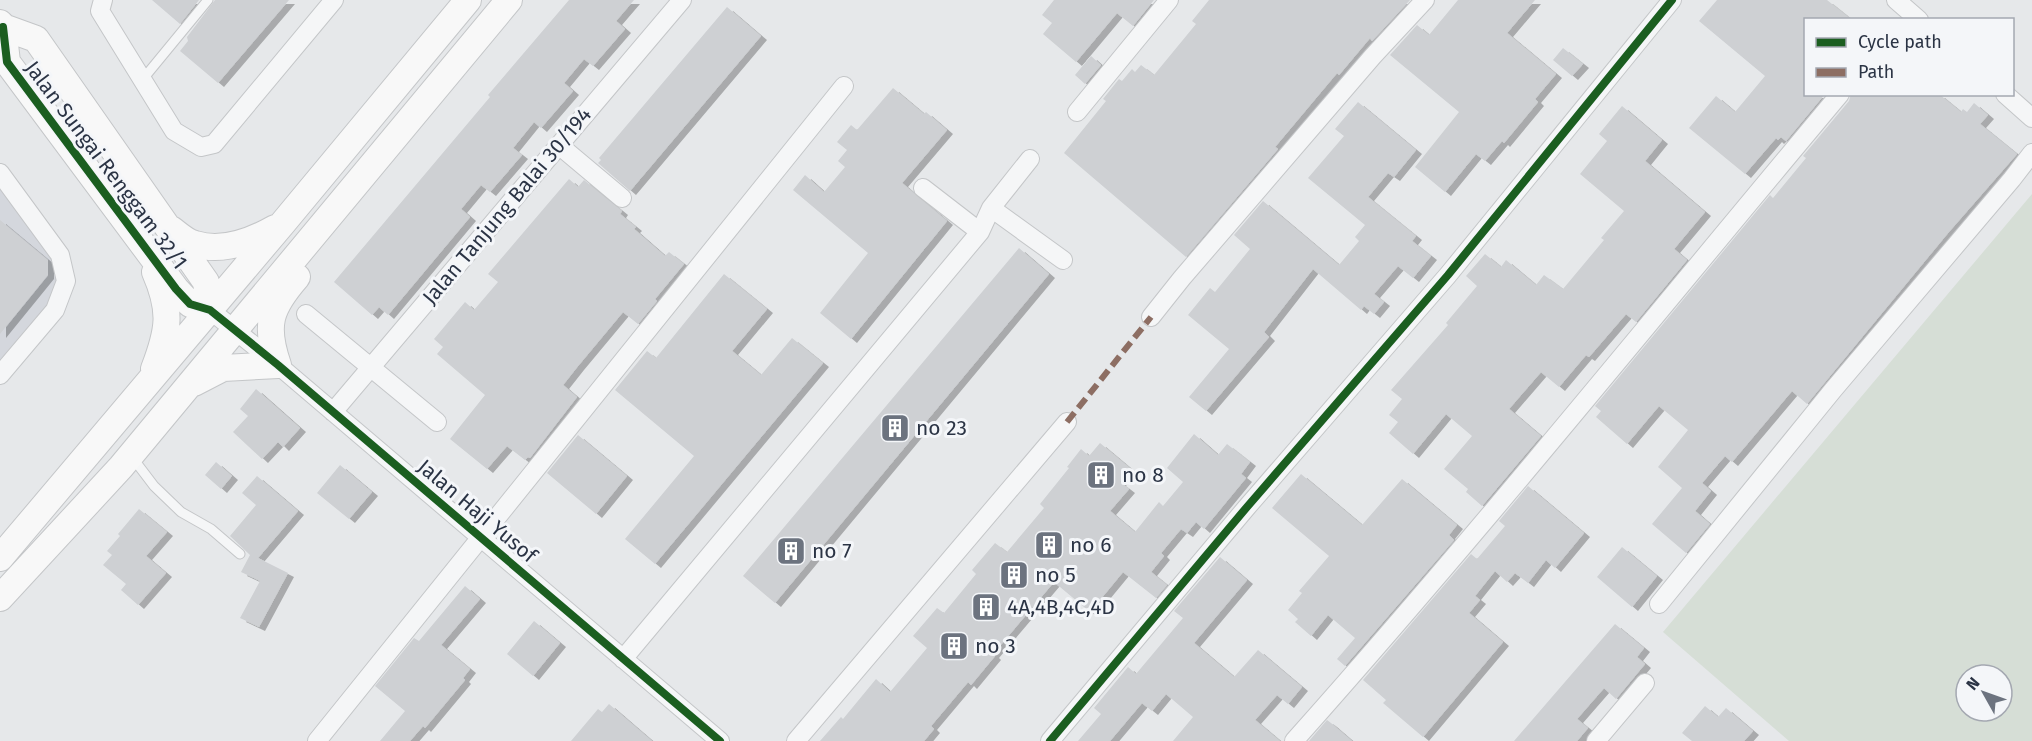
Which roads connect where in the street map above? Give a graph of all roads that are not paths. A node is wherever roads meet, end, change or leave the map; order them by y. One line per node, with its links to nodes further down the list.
1 (103, 0): 13 (street)
2 (208, 0): 13 (lane)
3 (334, 0): 13 (street)
4 (468, 0): 27 (main road)
5 (509, 0): 17 (main road)
6 (682, 0): 20 (street, Jalan Tanjung Balai 30/194)
7 (1170, 0): 18 (street)
8 (1425, 0): 34 (street)
9 (1672, 0): 55 (street)
10 (1896, 0): 11 (street)
11 (1911, 17)
12 (2, 25): 28 (main road, Jalan Sungai Renggam 32/1); 30 (main road, Jalan Sungai Renggam 32/1)
13 (143, 79)
14 (844, 86): 45 (street)
15 (1838, 96): 56 (street)
16 (2007, 96): 19 (street)
17 (424, 102): 35 (main road); 36 (main road)
18 (1077, 112)
19 (2032, 118)
20 (560, 146): 25 (street); 37 (street, Jalan Tanjung Balai 30/194)
21 (2032, 153): 49 (street)
22 (1030, 159): 26 (street)
23 (3, 184): 38 (street)
24 (923, 188): 29 (street)
25 (622, 198)
26 (991, 208): 29 (street); 31 (street)
27 (283, 224): 28 (main road); 32 (main road)
28 (166, 225): 32 (main road, Jalan Sungai Renggam 32/1)
29 (980, 232): 50 (street)
30 (144, 246): 32 (main road, Jalan Sungai Renggam 32/1); 39 (main road)
31 (1064, 260)
32 (210, 310): 35 (street, Jalan Haji Yusof); 39 (main road)
33 (306, 314): 37 (street)
34 (1151, 317)
35 (234, 329): 36 (street, Jalan Haji Yusof); 40 (main road)
36 (278, 365): 40 (main road); 41 (street, Jalan Haji Yusof)
37 (369, 368): 41 (street, Jalan Tanjung Balai 30/194); 42 (street)
38 (0, 375)
39 (147, 386): 47 (main road)
40 (189, 386): 44 (main road)
41 (333, 412): 45 (street, Jalan Haji Yusof)
42 (436, 422)
43 (1067, 422): 54 (street)
44 (130, 455): 46 (lane); 48 (main road)
45 (481, 537): 50 (street, Jalan Haji Yusof); 52 (street)
46 (240, 555)
47 (0, 558)
48 (0, 598)
49 (1659, 604)
50 (623, 659): 53 (street, Jalan Haji Yusof)
51 (1645, 683): 57 (street)
52 (317, 741)
53 (720, 741)
54 (796, 741)
55 (1050, 741)
56 (1294, 741)
57 (1596, 741)

